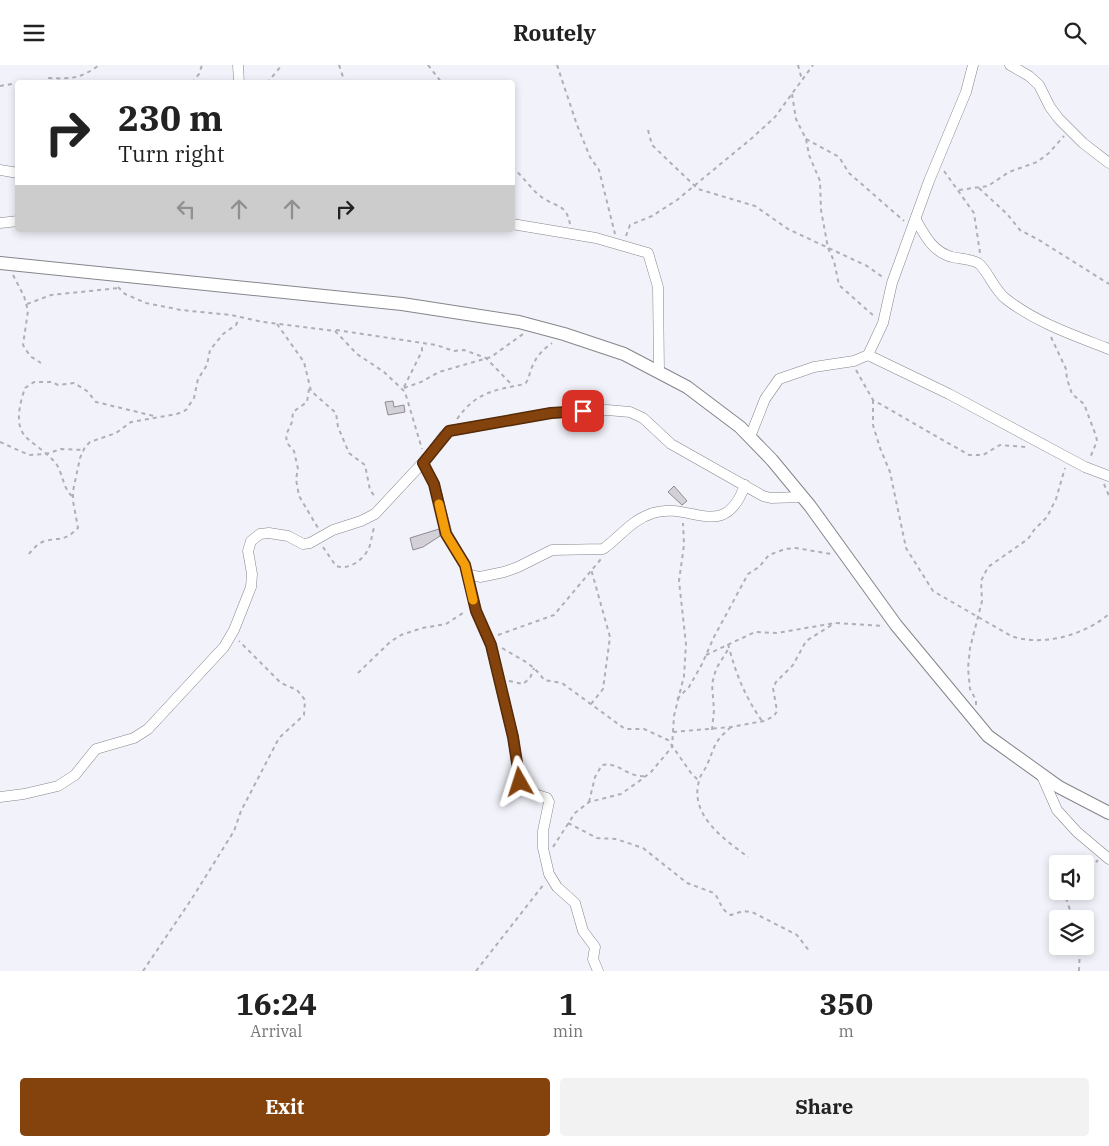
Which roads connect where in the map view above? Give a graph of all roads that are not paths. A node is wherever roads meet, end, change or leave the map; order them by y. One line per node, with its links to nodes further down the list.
1 (238, 65): 4 (street)
2 (974, 65): 10 (street)
3 (1010, 65): 5 (street)
4 (239, 80)
5 (1108, 161)
6 (0, 170): 7 (street)
7 (15, 172)
8 (15, 221): 9 (street)
9 (0, 223)
10 (915, 223): 13 (street); 14 (street)
11 (515, 224): 15 (street)
12 (4, 263): 15 (main road)
13 (1109, 349)
14 (868, 355): 16 (street); 18 (street)
15 (659, 372): 16 (main road)
16 (750, 437): 20 (main road)
17 (424, 462): 19 (street); 21 (street); 23 (street)
18 (1109, 477)
19 (745, 485): 20 (street); 21 (street)
20 (802, 497): 22 (main road)
21 (467, 574): 26 (street)
22 (1042, 776): 24 (main road); 25 (street)
23 (0, 797)
24 (1109, 813)
25 (1107, 856)
26 (598, 971)

